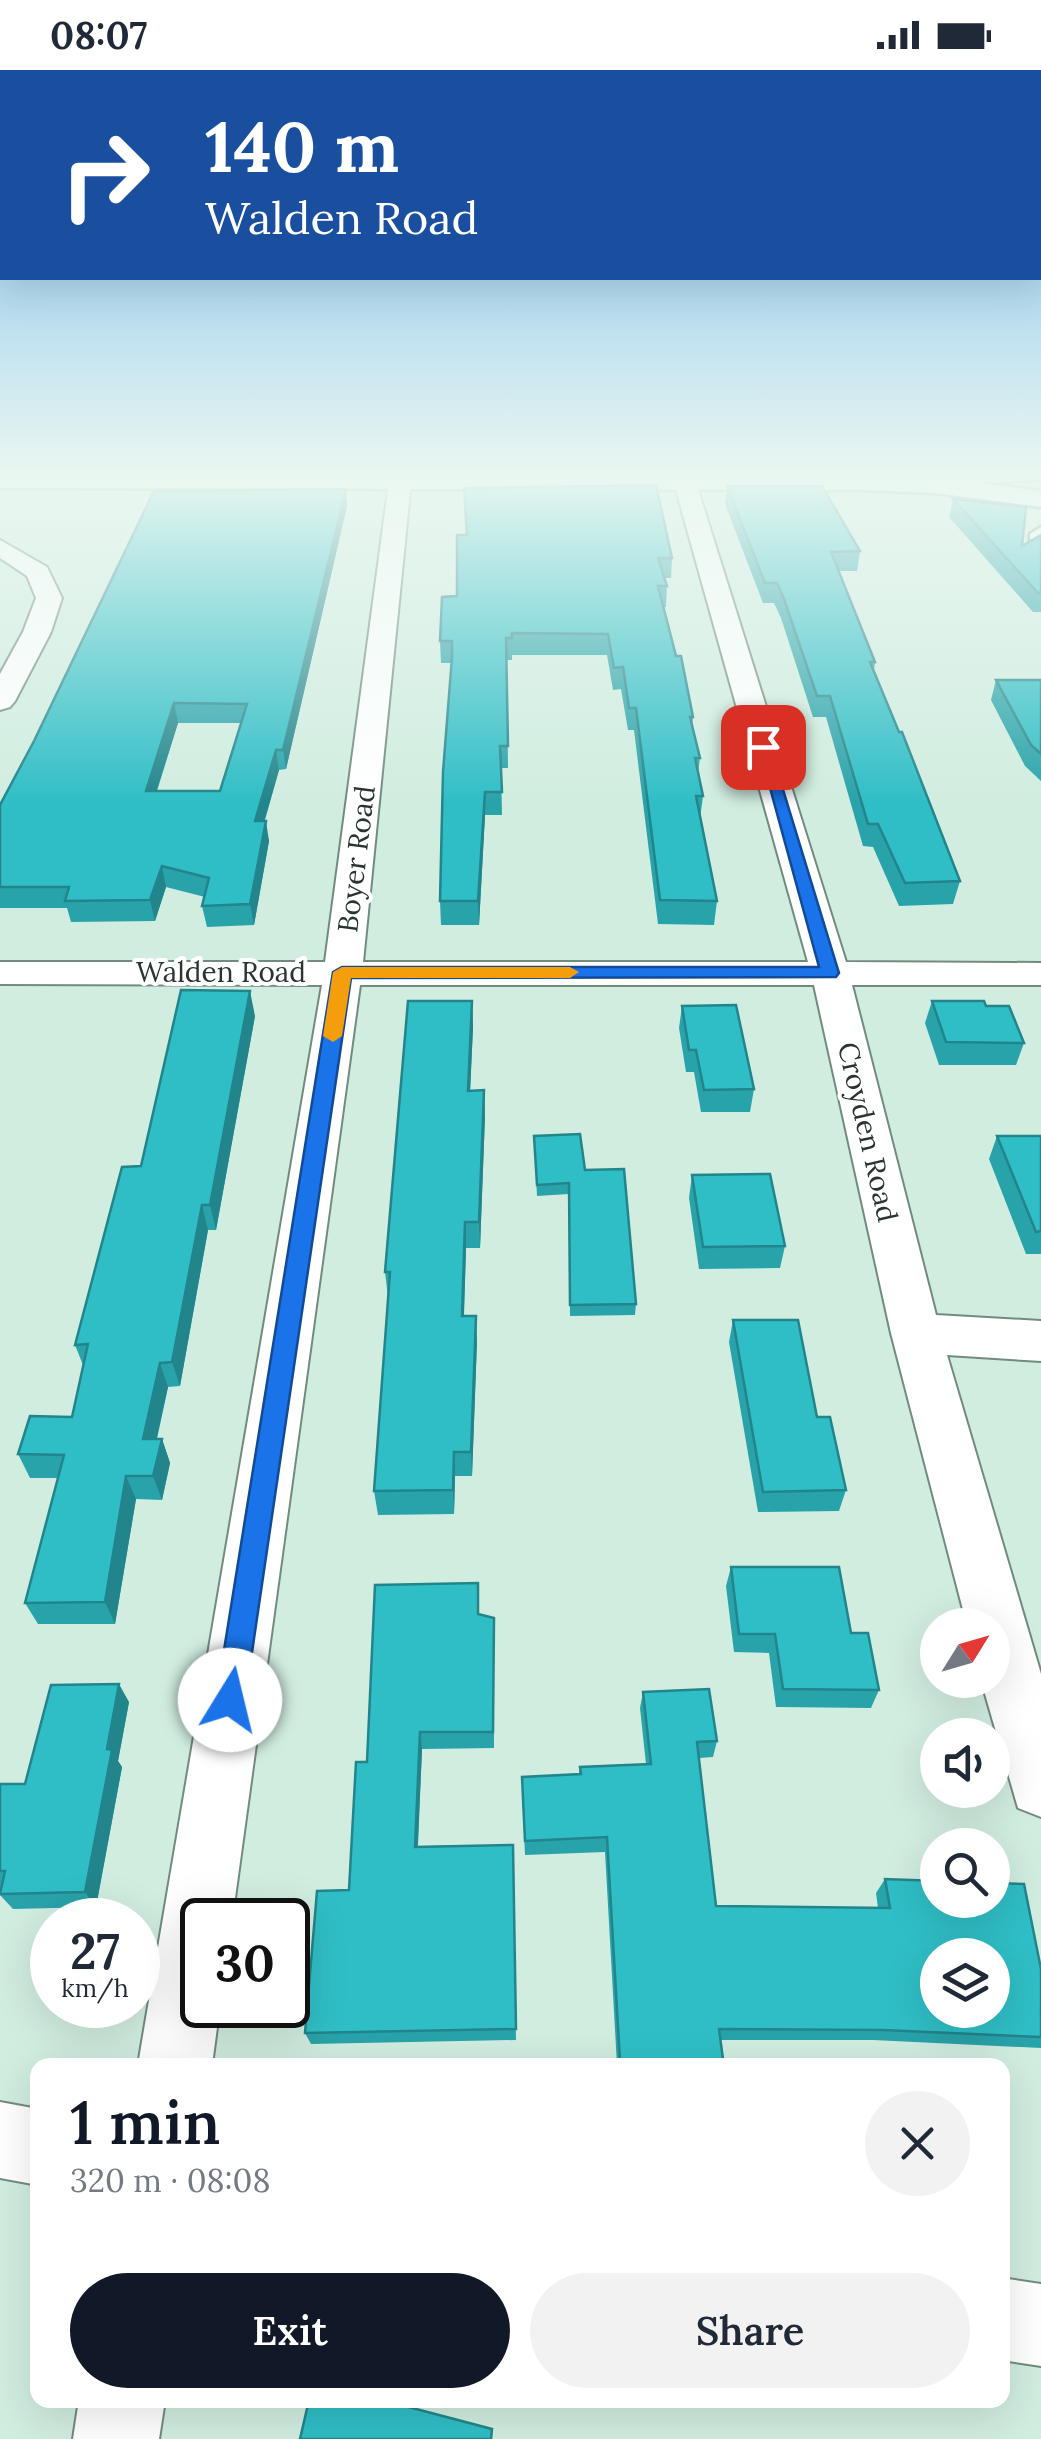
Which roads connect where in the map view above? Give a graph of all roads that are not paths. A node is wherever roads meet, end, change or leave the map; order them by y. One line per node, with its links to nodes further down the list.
1 (42, 581): 4 (street)
2 (391, 581): 5 (street, Boyer Road)
3 (714, 581): 7 (street, Croyden Road)
4 (0, 701)
5 (342, 972): 6 (street, Walden Road); 7 (street, Walden Road); 12 (street, Boyer Road)
6 (0, 973)
7 (830, 973): 8 (street, Walden Road); 9 (street, Croyden Road)
8 (1041, 974)
9 (916, 1333): 10 (street); 11 (street, Croyden Road)
10 (1041, 1342)
11 (1041, 1785)
12 (176, 2058)
13 (0, 2140): 14 (street)
14 (30, 2146)
15 (1010, 2319): 16 (street)
16 (1041, 2325)
17 (121, 2408): 18 (street)
18 (116, 2439)

